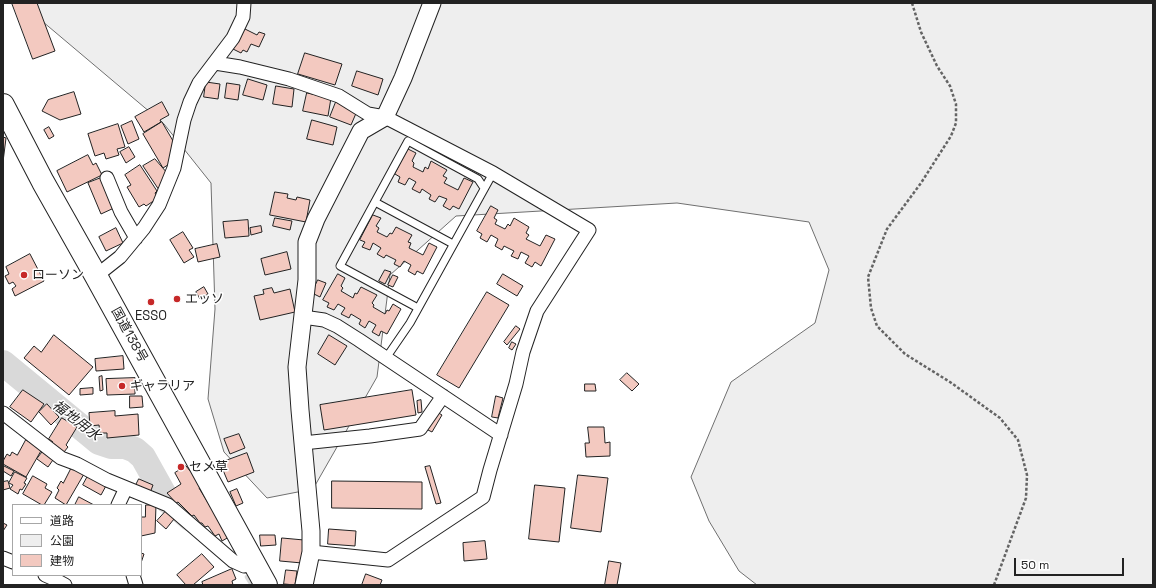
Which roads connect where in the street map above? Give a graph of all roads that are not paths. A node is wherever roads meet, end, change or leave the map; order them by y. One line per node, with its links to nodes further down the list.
1 (244, 3): 3 (street)
2 (432, 3): 5 (street)
3 (215, 63): 5 (street); 10 (street)
4 (6, 115): 12 (highway, 国道138号)
5 (385, 117): 6 (street); 14 (street)
6 (493, 173): 8 (lane); 18 (street)
7 (107, 178): 10 (street)
8 (484, 188): 9 (lane); 11 (lane)
9 (375, 202): 11 (lane); 13 (lane)
10 (136, 238): 12 (street)
11 (453, 244): 13 (lane)
12 (96, 276): 23 (highway, 国道138号)
13 (418, 308): 15 (lane)
14 (303, 317): 15 (street); 19 (street)
15 (386, 358): 16 (street)
16 (443, 396): 18 (street); 19 (street)
17 (3, 413): 20 (street)
18 (501, 434): 22 (street)
19 (303, 442): 22 (street)
20 (126, 488): 21 (street); 23 (street)
21 (118, 504)
22 (310, 552): 27 (street)
23 (254, 562): 26 (highway, 国道138号)
24 (47, 576): 25 (street)
25 (65, 585)
26 (266, 585)
27 (304, 585)

